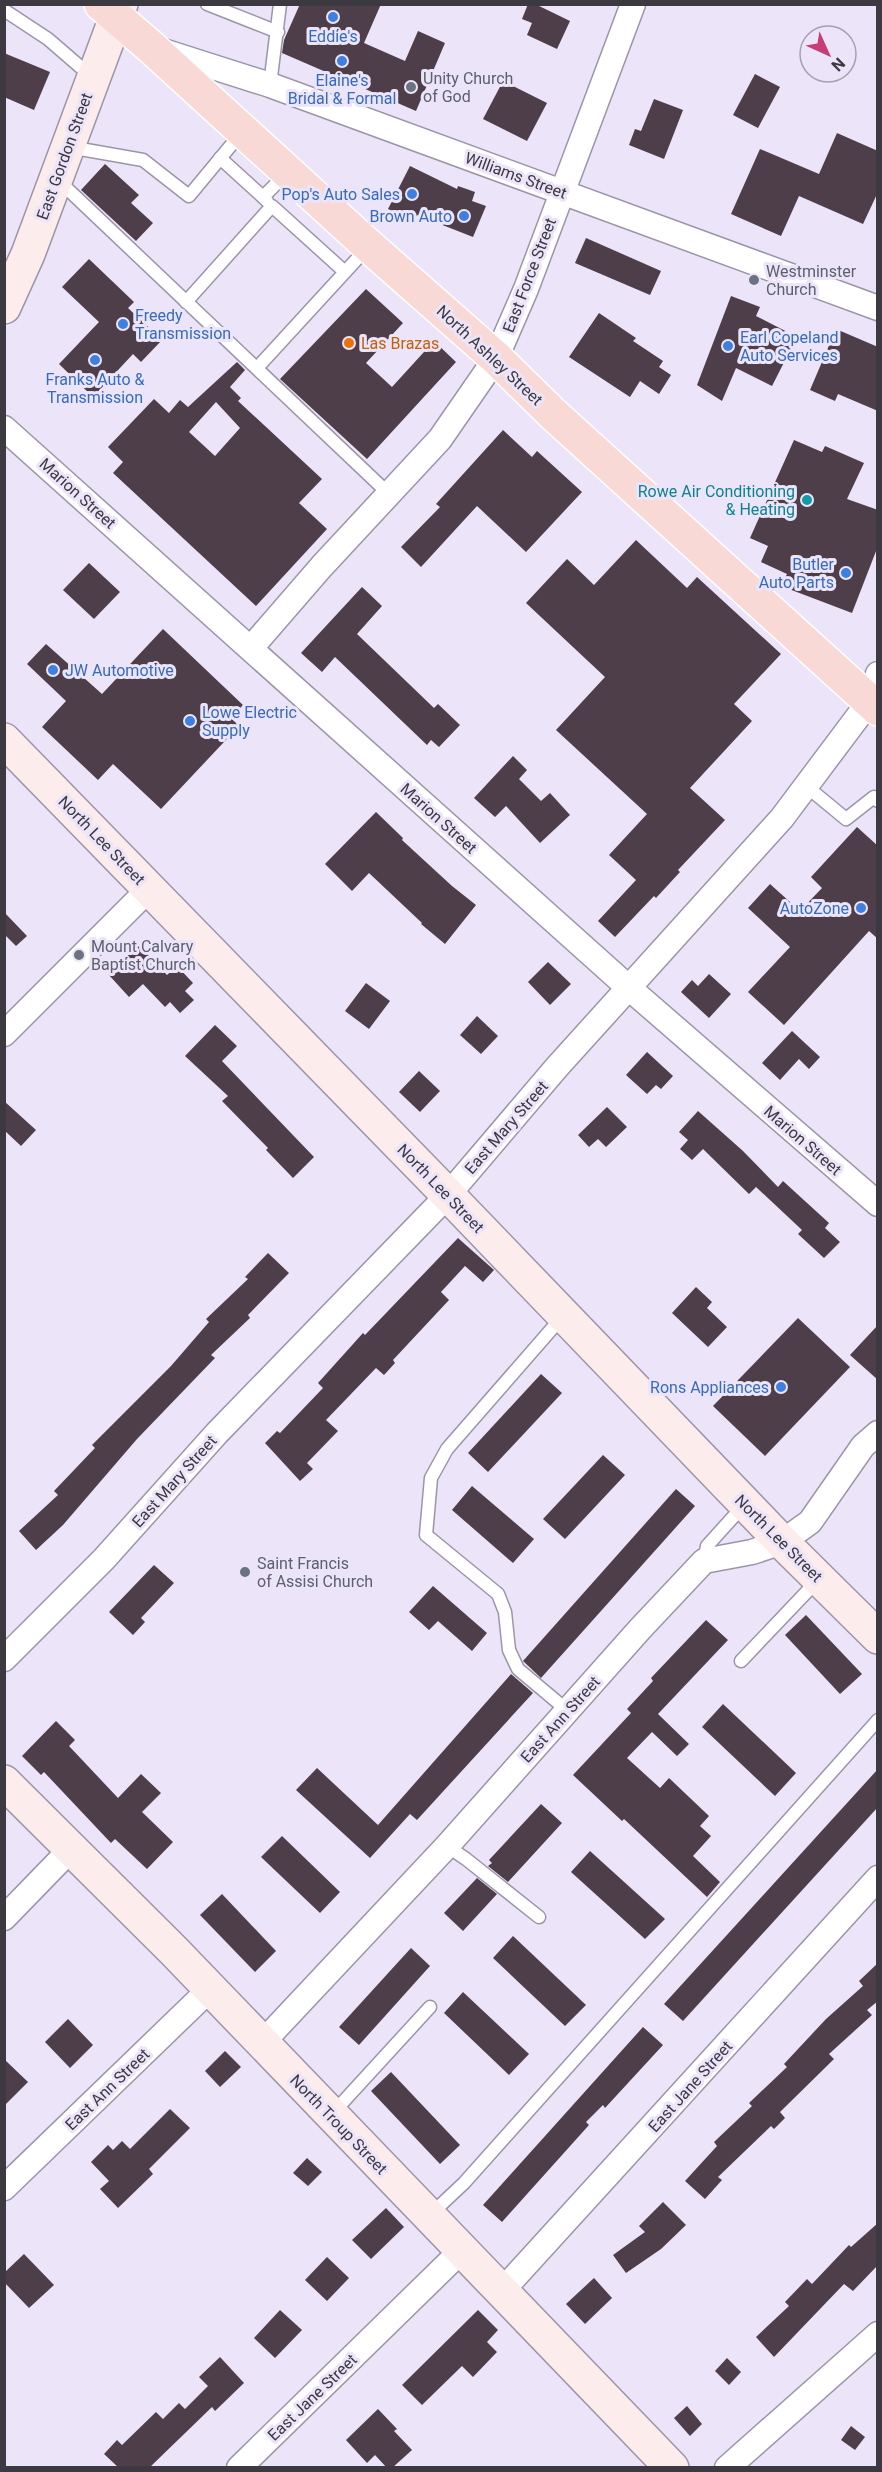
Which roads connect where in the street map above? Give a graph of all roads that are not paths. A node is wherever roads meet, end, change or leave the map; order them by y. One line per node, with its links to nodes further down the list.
1 (207, 4): 6 (lane)
2 (280, 4): 6 (lane)
3 (633, 4): 15 (street, East Force Street)
4 (112, 9): 7 (main road, North Ashley Street); 8 (street, East Gordon Street)
5 (4, 10): 8 (lane)
6 (278, 32): 9 (lane)
7 (152, 48): 9 (street, Williams Street); 10 (main road, North Ashley Street)
8 (92, 78): 11 (street, East Gordon Street)
9 (270, 86): 15 (street, Williams Street)
10 (243, 131): 12 (lane); 13 (main road, North Ashley Street)
11 (67, 147): 12 (lane); 14 (street, East Gordon Street)
12 (220, 158): 16 (lane)
13 (287, 172): 16 (lane); 17 (main road, North Ashley Street)
14 (56, 178): 19 (lane); 20 (street, East Gordon Street)
15 (562, 192): 21 (street, Williams Street); 22 (street, East Force Street)
16 (268, 202): 18 (lane); 19 (lane)
17 (369, 246): 18 (lane); 22 (main road, North Ashley Street)
18 (345, 272): 23 (lane)
19 (186, 302): 23 (lane)
20 (4, 308)
21 (878, 308)
22 (496, 358): 25 (street, East Force Street); 27 (main road, North Ashley Street)
23 (256, 368): 25 (lane)
24 (4, 428): 26 (street, Marion Street)
25 (389, 494): 26 (street, East Force Street)
26 (251, 648): 32 (street, Marion Street)
27 (875, 695): 29 (street, East Mary Street)
28 (4, 740): 31 (street, North Lee Street)
29 (806, 786): 30 (lane); 32 (street, East Mary Street)
30 (878, 801)
31 (149, 889): 33 (street); 34 (street, North Lee Street)
32 (629, 988): 34 (street, East Mary Street); 35 (street, Marion Street)
33 (4, 1034)
34 (448, 1195): 36 (street, North Lee Street); 43 (street, East Mary Street)
35 (878, 1204)
36 (564, 1315): 38 (street, North Lee Street); 45 (lane)
37 (878, 1433): 39 (street)
38 (745, 1504): 39 (street, North Lee Street); 40 (lane)
39 (782, 1542): 40 (street); 41 (street, North Lee Street)
40 (704, 1561): 45 (street, East Ann Street)
41 (819, 1579): 42 (street, North Lee Street); 44 (lane)
42 (878, 1637)
43 (4, 1659)
44 (741, 1661)
45 (568, 1711): 48 (street, East Ann Street)
46 (878, 1720): 58 (lane)
47 (4, 1782): 49 (street, North Troup Street)
48 (447, 1846): 51 (lane); 55 (street, East Ann Street)
49 (71, 1849): 52 (street); 53 (street, North Troup Street)
50 (878, 1878): 60 (street, East Jane Street)
51 (539, 1917)
52 (4, 1918)
53 (209, 1990): 55 (street, North Troup Street); 57 (street, East Ann Street)
54 (430, 2007): 56 (lane)
55 (261, 2043): 56 (street, North Troup Street)
56 (331, 2115): 58 (street, North Troup Street)
57 (4, 2188)
58 (429, 2216): 59 (street, North Troup Street)
59 (462, 2250): 60 (street, North Troup Street); 62 (street, East Jane Street)
60 (501, 2292): 63 (street, North Troup Street)
61 (878, 2334): 64 (street)
62 (239, 2468)
63 (672, 2468)
64 (727, 2468)

